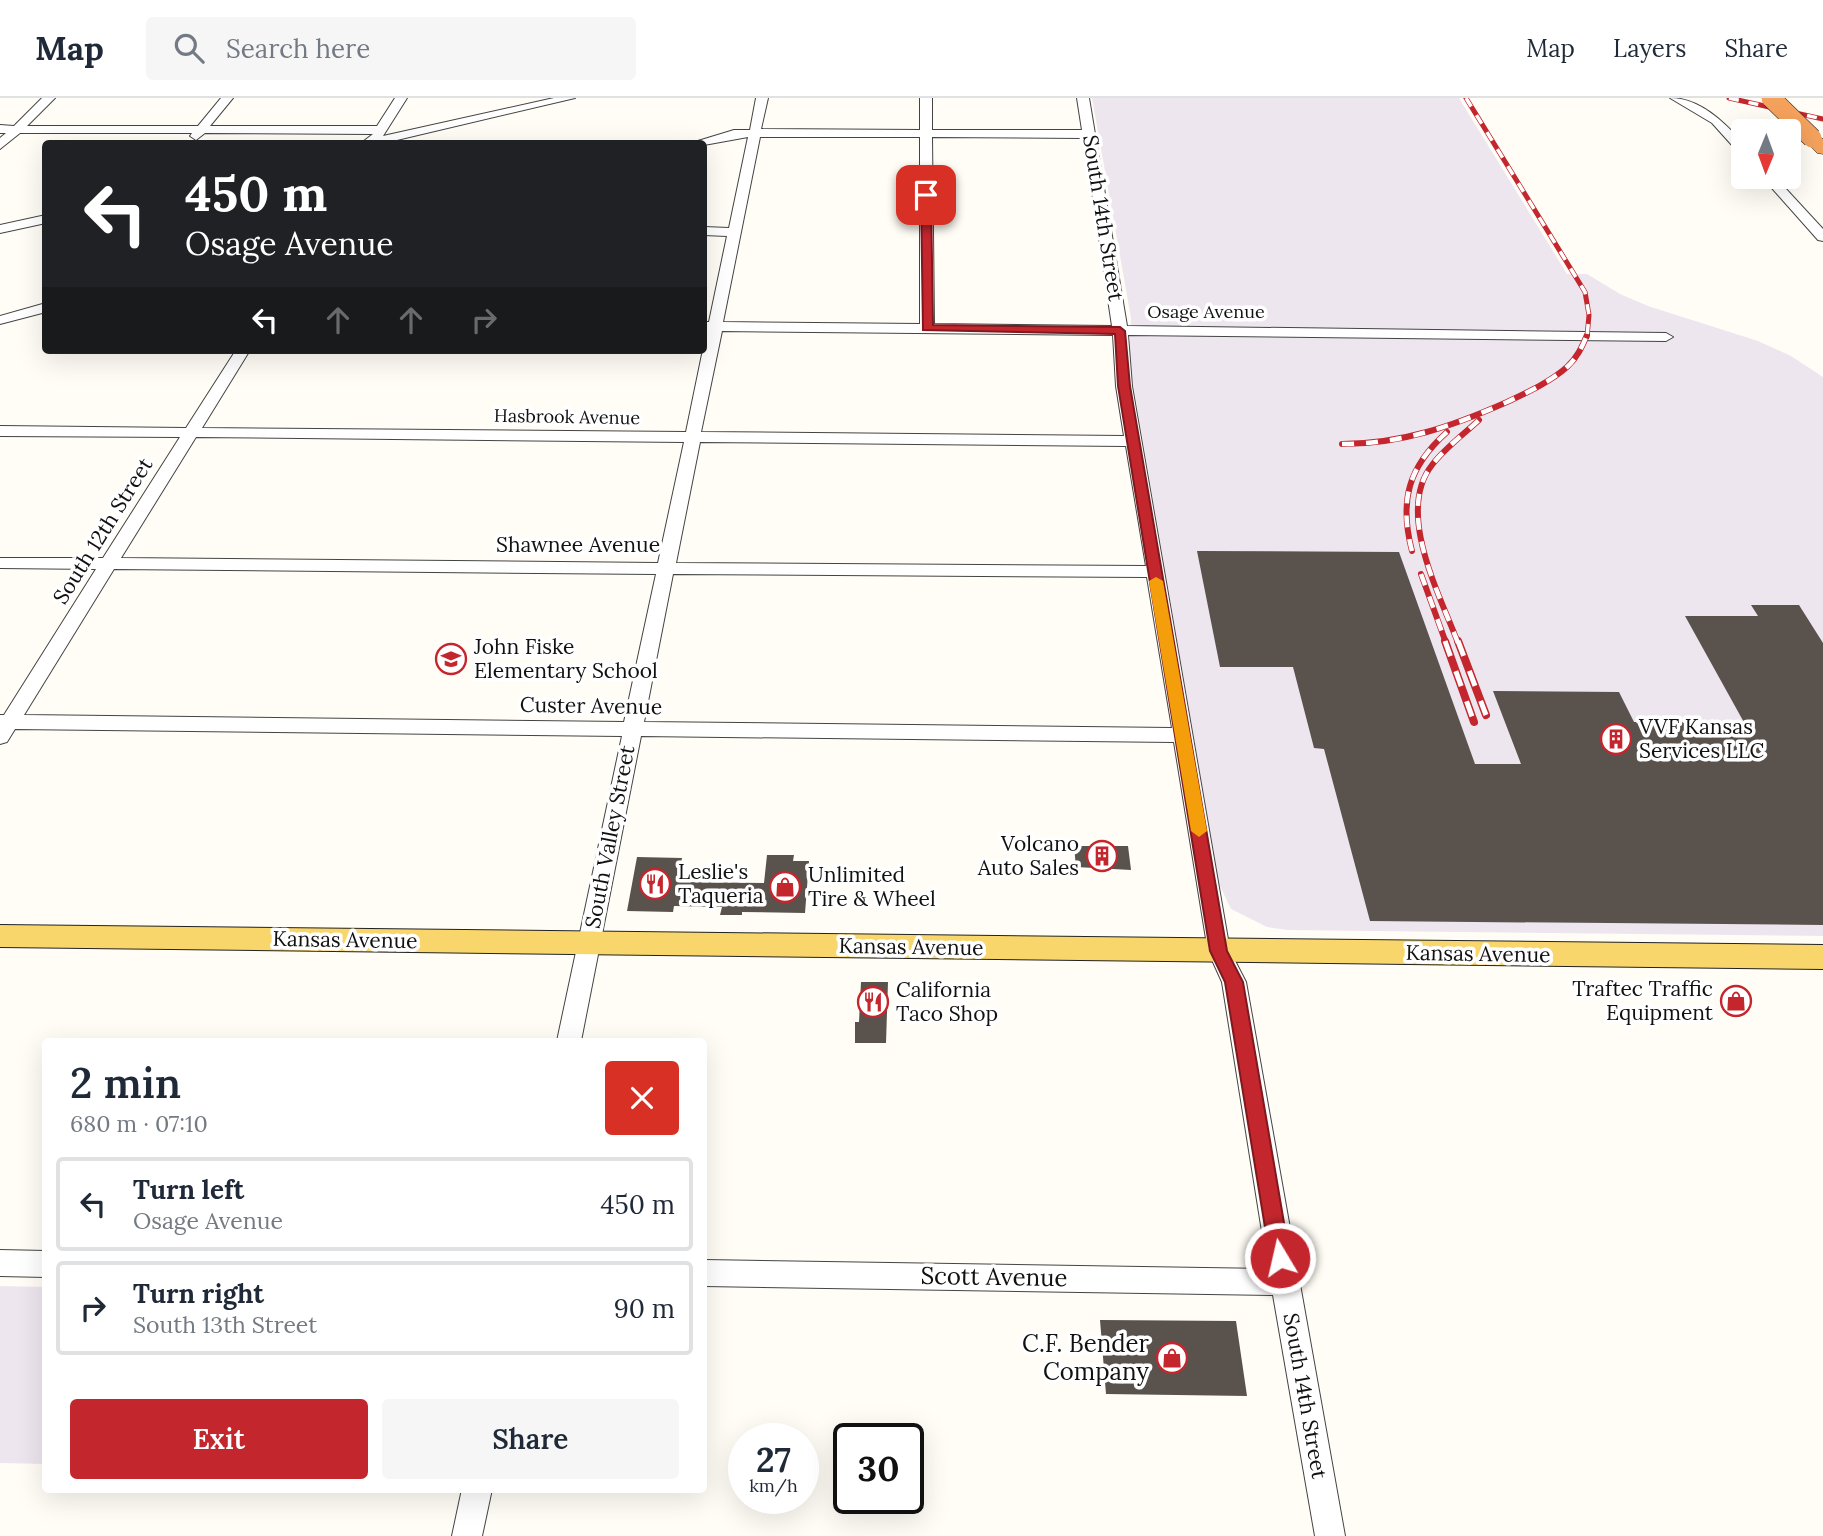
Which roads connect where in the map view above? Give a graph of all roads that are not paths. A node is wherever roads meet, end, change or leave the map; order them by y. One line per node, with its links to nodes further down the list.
1 (49, 98): 12 (street)
2 (227, 98): 13 (street)
3 (401, 98): 14 (street)
4 (569, 98): 21 (street)
5 (762, 98): 15 (street, South Valley Street)
6 (926, 98): 16 (street)
7 (1083, 98): 17 (street, South 14th Street)
8 (1676, 98): 18 (street)
9 (1771, 98): 23 (highway, bridge)
10 (1787, 98): 23 (highway)
11 (0, 129): 12 (street)
12 (16, 129): 13 (street); 24 (street)
13 (201, 130): 14 (street); 19 (street)
14 (381, 130): 20 (street)
15 (753, 133): 16 (street); 22 (street); 29 (street, South Valley Street)
16 (926, 134): 17 (street); 35 (street)
17 (1089, 134): 36 (street, South 14th Street)
18 (1731, 137)
19 (193, 140)
20 (373, 140)
21 (383, 140)
22 (707, 141)
23 (1819, 141)
24 (0, 145)
25 (1779, 189): 30 (street)
26 (42, 220): 27 (street)
27 (0, 229)
28 (707, 231): 29 (street)
29 (734, 232): 34 (street, South Valley Street)
30 (1823, 237)
31 (42, 308): 32 (street)
32 (0, 320): 33 (street)
33 (42, 321)
34 (709, 326): 35 (street, Osage Avenue)
35 (927, 328): 36 (street, Osage Avenue)
36 (1120, 331): 37 (street, Osage Avenue); 43 (street, South 14th Street)
37 (1666, 337)
38 (240, 354): 41 (street, South 12th Street)
39 (705, 354): 42 (street, South Valley Street)
40 (0, 431): 41 (street, Hasbrook Avenue)
41 (191, 432): 42 (street, Hasbrook Avenue); 45 (street, South 12th Street)
42 (692, 438): 43 (street, Hasbrook Avenue); 46 (street, South Valley Street)
43 (1133, 441): 47 (street, South 14th Street)
44 (0, 563): 45 (street, Shawnee Avenue)
45 (108, 564): 46 (street, Shawnee Avenue); 48 (street, South 12th Street)
46 (664, 568): 47 (street, Shawnee Avenue); 49 (street, South Valley Street)
47 (1155, 572): 50 (street, South 14th Street)
48 (3, 727): 49 (street, Custer Avenue)
49 (632, 730): 50 (street, Custer Avenue); 52 (street, South Valley Street)
50 (1182, 735): 53 (street, South 14th Street)
51 (0, 936): 52 (main road, Kansas Avenue)
52 (589, 942): 53 (main road, Kansas Avenue); 55 (street, South Valley Street)
53 (1219, 951): 54 (main road, Kansas Avenue); 59 (street, South 14th Street)
54 (1823, 957)
55 (570, 1038)
56 (0, 1263): 57 (street)
57 (42, 1264)
58 (707, 1273): 59 (street, Scott Avenue)
59 (1284, 1282): 62 (street, South 14th Street)
60 (476, 1493): 61 (street)
61 (467, 1536)
62 (1330, 1536)

